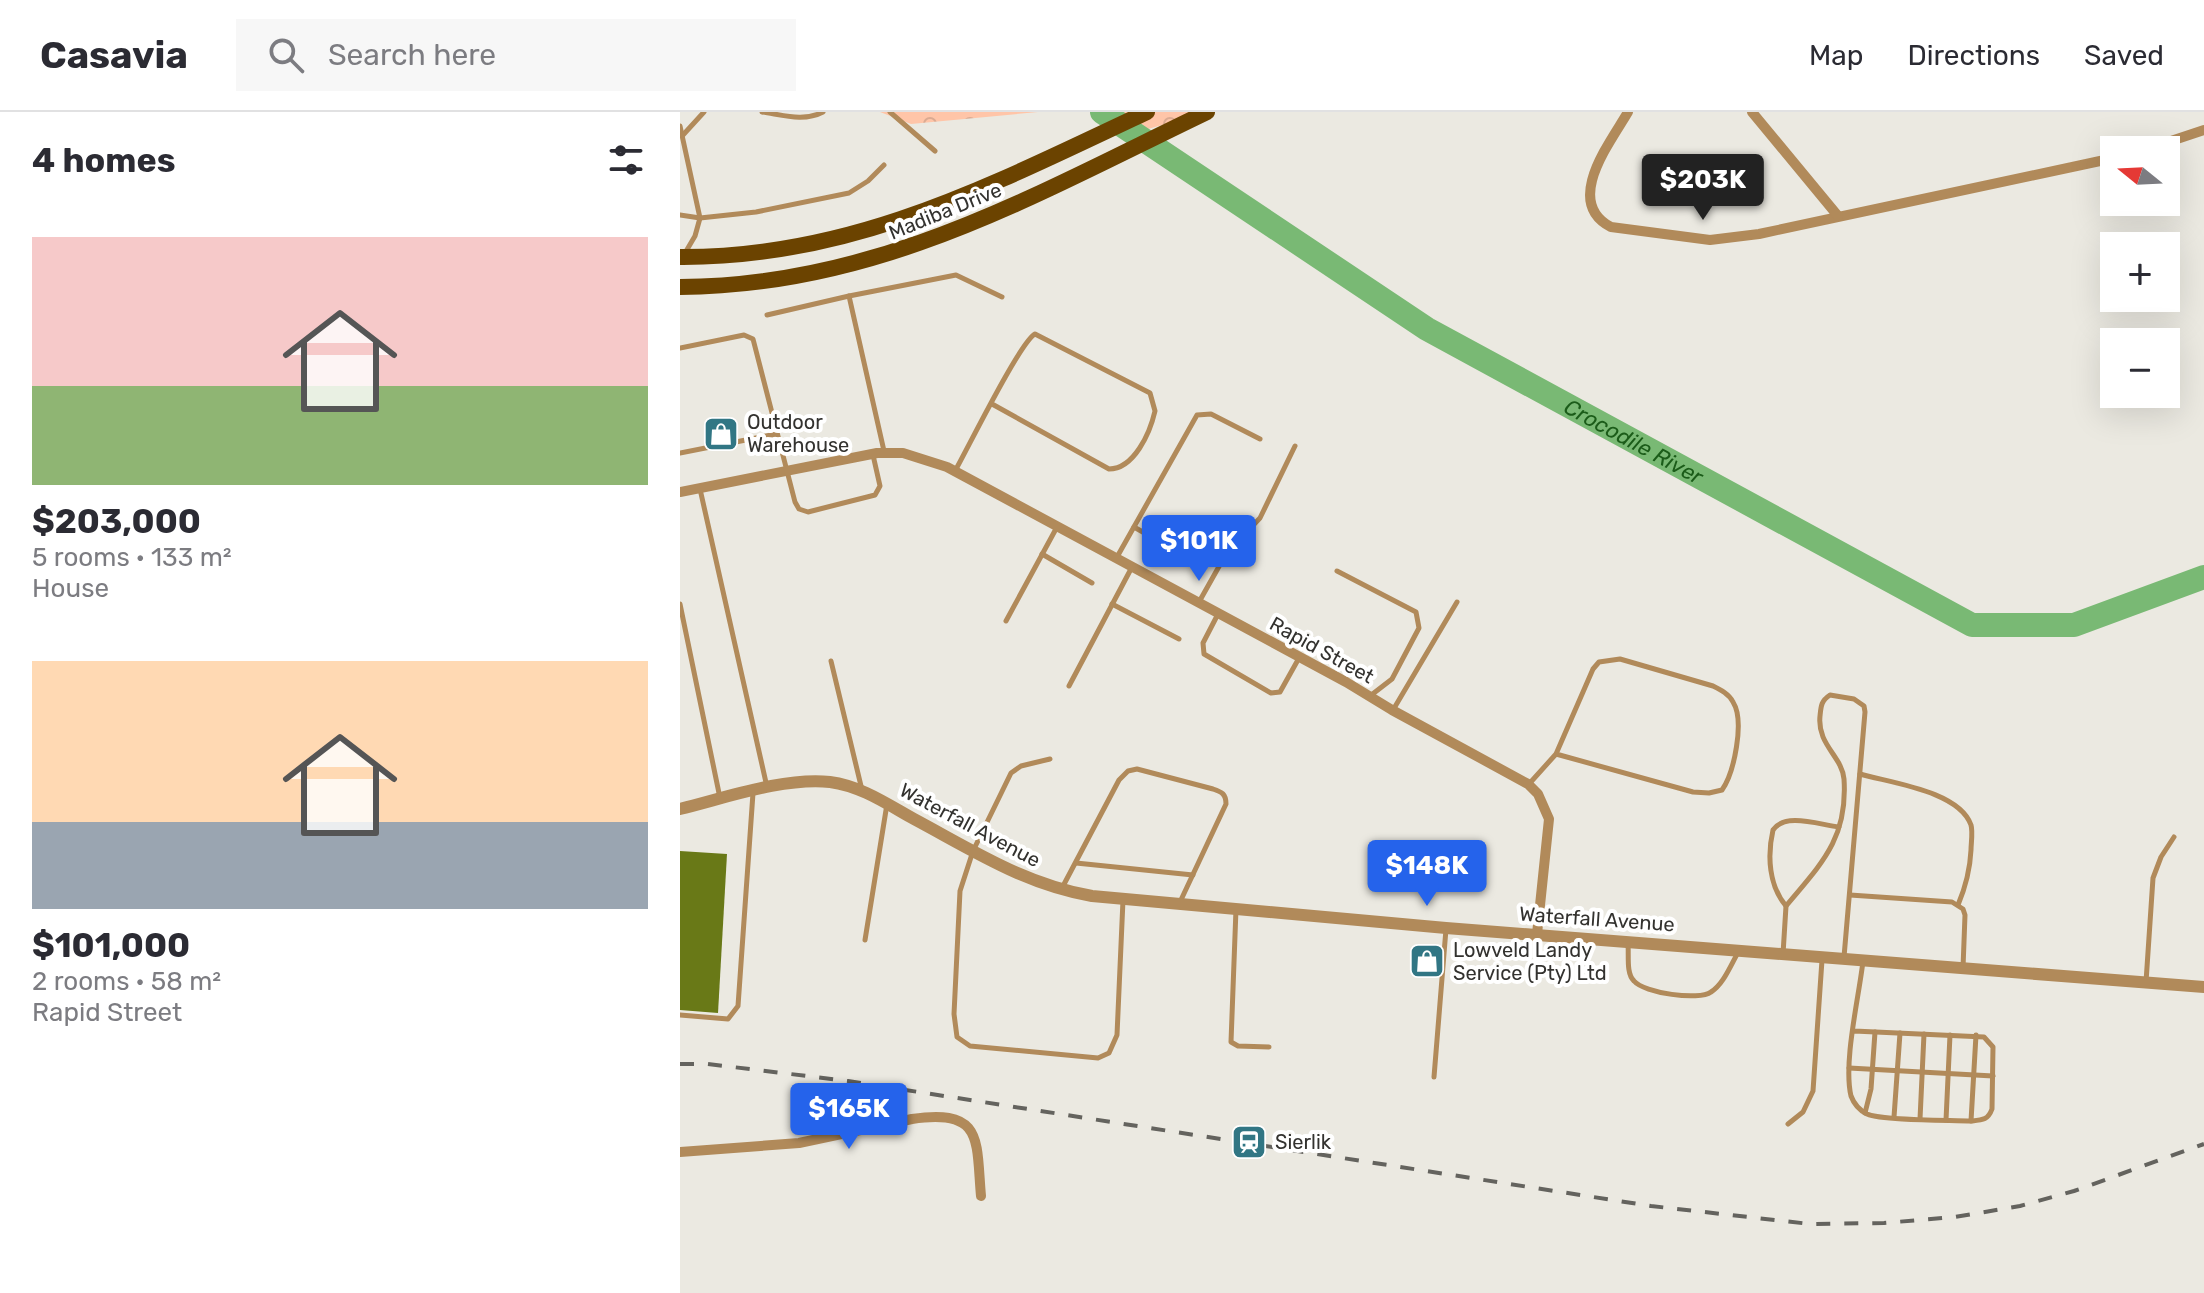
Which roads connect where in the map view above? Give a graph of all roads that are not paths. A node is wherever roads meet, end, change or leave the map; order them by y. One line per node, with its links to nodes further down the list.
1 (704, 112): 11 (lane)
2 (762, 112): 3 (lane)
3 (823, 112)
4 (890, 112): 13 (lane)
5 (1147, 112): 19 (main road, Madiba Drive)
6 (1207, 112): 20 (main road, Madiba Drive)
7 (1628, 112): 17 (street)
8 (1752, 112): 17 (street)
9 (680, 126): 11 (lane)
10 (2204, 130): 12 (street)
11 (682, 136): 18 (lane)
12 (2180, 138)
13 (935, 151)
14 (2100, 161): 17 (street)
15 (884, 165): 18 (lane)
16 (680, 215): 18 (lane)
17 (1838, 216)
18 (700, 218): 19 (lane)
19 (681, 257)
20 (685, 289)
21 (849, 296): 22 (lane); 23 (lane); 30 (lane)
22 (1002, 297)
23 (767, 315)
24 (680, 348): 26 (lane)
25 (992, 404): 25 (lane); 32 (lane)
26 (776, 434): 29 (lane); 31 (lane)
27 (1260, 439): 36 (lane)
28 (1295, 446): 44 (lane)
29 (680, 453)
30 (878, 453): 31 (street, Rapid Street); 31 (lane); 32 (street, Rapid Street)
31 (784, 469): 33 (street, Rapid Street)
32 (955, 472): 35 (street, Rapid Street)
33 (699, 488): 34 (street, Rapid Street); 59 (lane)
34 (680, 492)
35 (1057, 527): 37 (lane); 38 (street, Rapid Street)
36 (1134, 527): 38 (lane); 39 (lane)
37 (1042, 554): 42 (lane); 48 (lane)
38 (1116, 558): 40 (street, Rapid Street)
39 (1197, 563)
40 (1132, 567): 44 (street, Rapid Street); 46 (lane)
41 (1337, 571): 53 (lane)
42 (1092, 583)
43 (1457, 602): 54 (lane)
44 (1199, 603): 47 (street, Rapid Street)
45 (680, 604): 61 (lane)
46 (1112, 604): 49 (lane); 52 (lane)
47 (1219, 613): 50 (street, Rapid Street); 50 (lane)
48 (1006, 621)
49 (1179, 639)
50 (1300, 657): 53 (street, Rapid Street)
51 (831, 661): 60 (lane)
52 (1069, 686)
53 (1370, 696): 54 (street, Rapid Street)
54 (1392, 710): 58 (street, Rapid Street)
55 (1556, 754): 55 (lane); 58 (lane)
56 (1050, 759): 66 (lane)
57 (1860, 774): 64 (lane); 70 (lane); 73 (lane)
58 (1528, 784): 77 (street)
59 (760, 790): 60 (street, Waterfall Avenue); 61 (street, Waterfall Avenue); 88 (lane)
60 (862, 791): 62 (street, Waterfall Avenue)
61 (720, 799): 63 (street, Waterfall Avenue)
62 (887, 804): 66 (street, Waterfall Avenue); 78 (lane)
63 (680, 809)
64 (1839, 827): 74 (lane); 74 (lane)
65 (2174, 837): 86 (lane)
66 (973, 851): 69 (street, Waterfall Avenue); 71 (lane)
67 (1076, 863): 68 (lane); 68 (lane); 69 (lane)
68 (1193, 875): 72 (lane)
69 (1061, 890): 71 (street, Waterfall Avenue)
70 (1850, 895): 73 (lane); 83 (lane)
71 (1123, 899): 72 (street, Waterfall Avenue)
72 (1180, 903): 75 (street, Waterfall Avenue)
73 (1958, 905): 85 (lane)
74 (1786, 906): 81 (lane)
75 (1236, 908): 76 (street, Waterfall Avenue); 95 (lane)
76 (1446, 928): 77 (street, Waterfall Avenue); 103 (lane)
77 (1537, 934): 79 (street, Waterfall Avenue)
78 (865, 940)
79 (1628, 941): 80 (street, Waterfall Avenue); 80 (lane)
80 (1740, 950): 81 (street, Waterfall Avenue)
81 (1783, 954): 82 (street, Waterfall Avenue)
82 (1822, 957): 83 (street, Waterfall Avenue); 109 (lane)
83 (1844, 958): 84 (street, Waterfall Avenue)
84 (1863, 960): 85 (street, Waterfall Avenue); 89 (lane)
85 (1963, 968): 86 (street, Waterfall Avenue)
86 (2146, 983): 87 (street, Waterfall Avenue)
87 (2204, 987)
88 (680, 1015)
89 (1854, 1031): 90 (lane); 96 (lane)
90 (1875, 1032): 91 (lane); 97 (lane)
91 (1900, 1033): 92 (lane); 98 (lane)
92 (1924, 1034): 93 (lane); 99 (lane)
93 (1950, 1035): 94 (lane); 100 (lane)
94 (1976, 1035): 101 (lane); 102 (lane)
95 (1269, 1047)
96 (1849, 1068): 97 (lane); 104 (lane)
97 (1873, 1069): 98 (lane); 104 (lane)
98 (1897, 1071): 99 (lane); 105 (lane)
99 (1923, 1072): 100 (lane); 106 (lane)
100 (1948, 1074): 101 (lane); 107 (lane)
101 (1973, 1075): 102 (lane); 108 (lane)
102 (1993, 1076): 108 (lane)
103 (1434, 1077)
104 (1865, 1113): 105 (lane)
105 (1894, 1117): 106 (lane)
106 (1920, 1119): 107 (lane)
107 (1946, 1120): 108 (lane)
108 (1971, 1121)
109 (1788, 1124)
110 (680, 1152): 111 (street)
111 (981, 1196)

